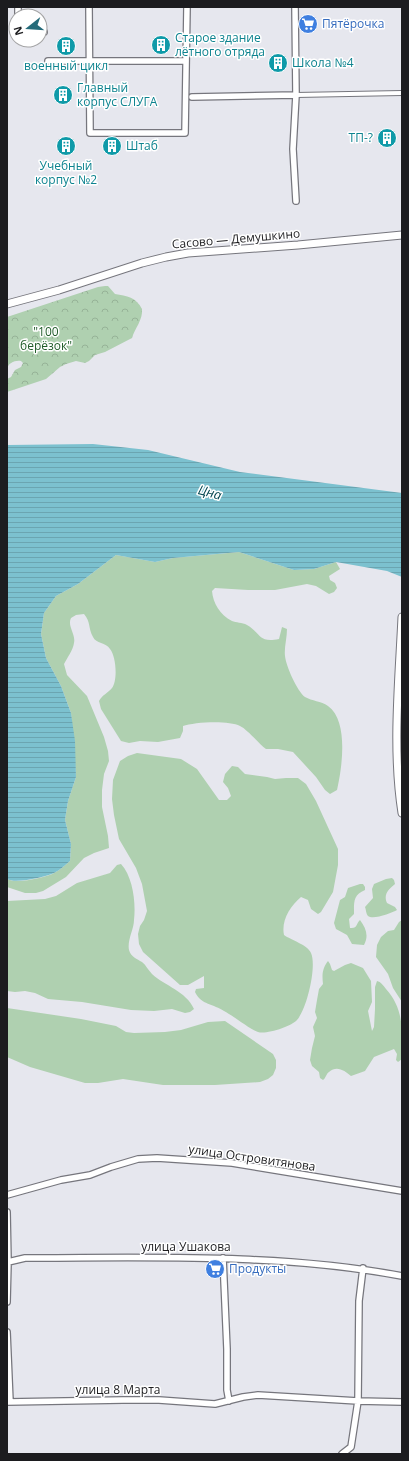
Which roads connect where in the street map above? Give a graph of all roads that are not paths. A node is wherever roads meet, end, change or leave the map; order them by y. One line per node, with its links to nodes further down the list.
1 (89, 7): 5 (street)
2 (187, 7): 6 (street)
3 (295, 7): 8 (street)
4 (48, 61): 5 (street)
5 (89, 61): 6 (street); 6 (street)
6 (186, 61)
7 (402, 93): 8 (street)
8 (296, 95): 9 (street); 10 (street)
9 (192, 97)
10 (296, 201)
11 (402, 235): 12 (street, Сасово — Демушкино)
12 (7, 304)
13 (402, 617): 14 (street)
14 (402, 813)
15 (402, 1191): 16 (street, улица Островитянова)
16 (7, 1195)
17 (7, 1212): 19 (street)
18 (223, 1258): 19 (street, улица Ушакова); 20 (street, улица Ушакова); 24 (street)
19 (8, 1262): 22 (street)
20 (363, 1268): 21 (street, улица Ушакова); 26 (street)
21 (402, 1276)
22 (7, 1302)
23 (7, 1332): 25 (street)
24 (229, 1401): 25 (street, улица 8 Марта); 26 (street, улица 8 Марта)
25 (9, 1402)
26 (358, 1402): 27 (street, улица 8 Марта); 28 (street)
27 (402, 1402)
28 (342, 1454)

